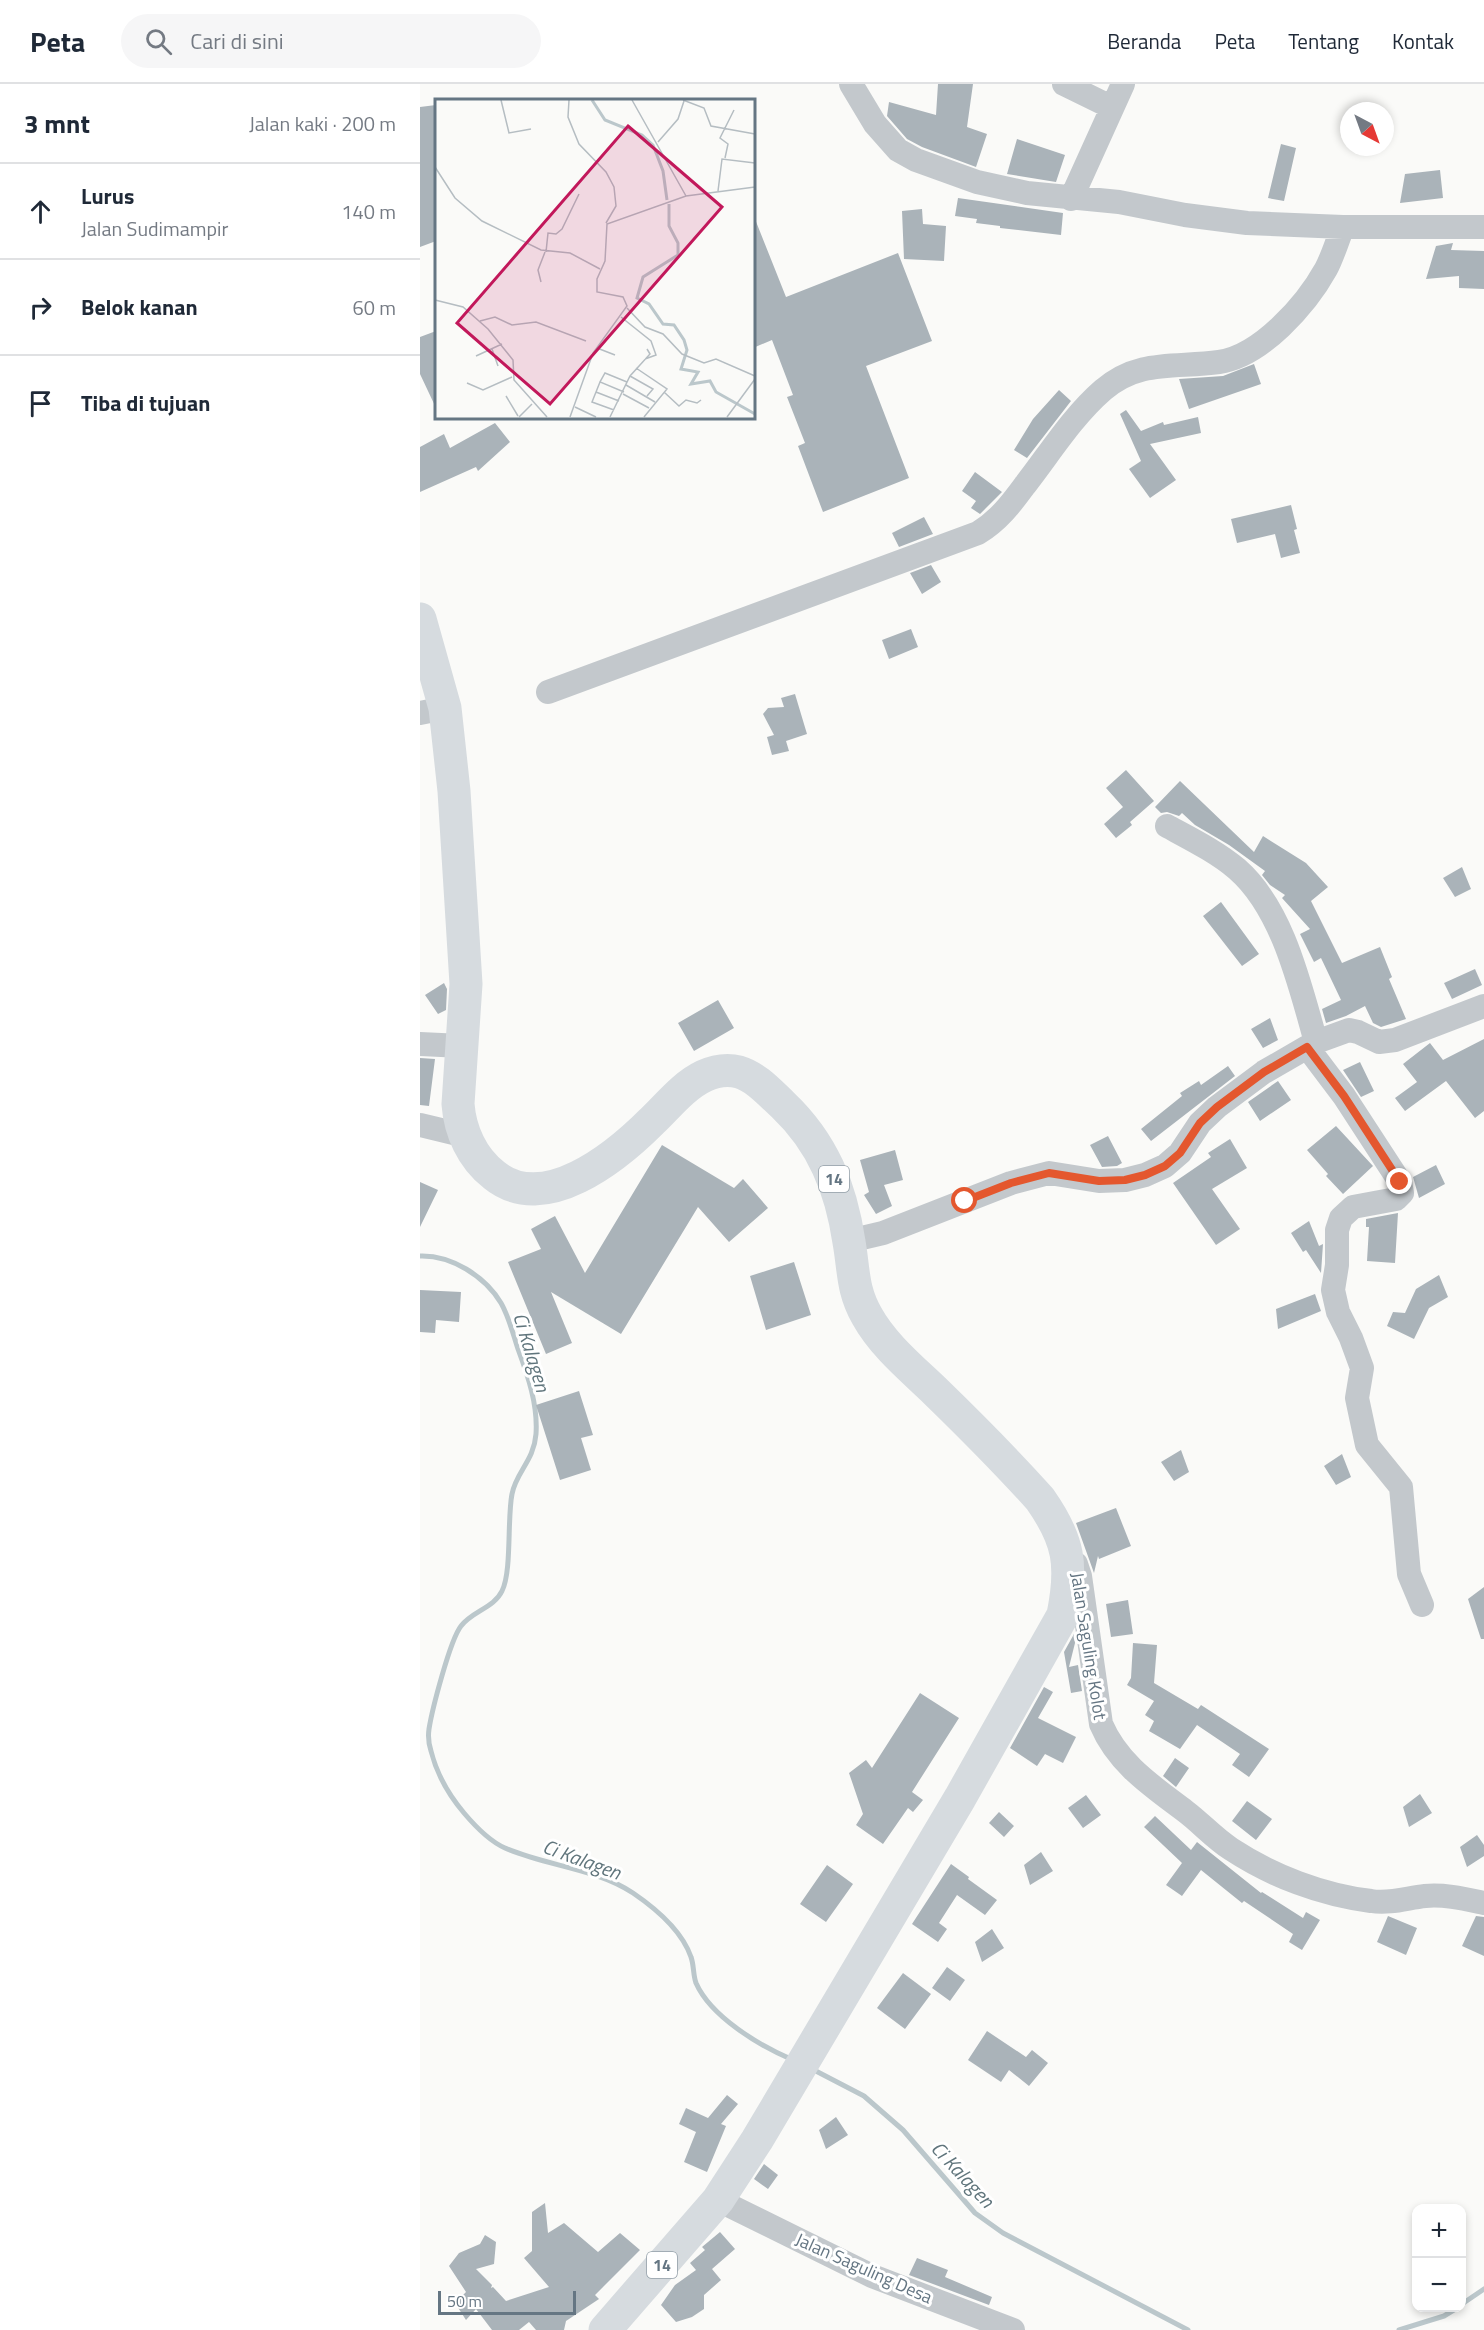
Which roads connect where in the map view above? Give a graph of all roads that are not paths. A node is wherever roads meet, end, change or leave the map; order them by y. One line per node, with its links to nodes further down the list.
1 (851, 84): 5 (street)
2 (1064, 84): 4 (street)
3 (1123, 84): 4 (street)
4 (1111, 107): 5 (street)
5 (1071, 199): 6 (street)
6 (1343, 227): 7 (street); 9 (street)
7 (1484, 227)
8 (420, 619): 10 (highway, 14)
9 (548, 692)
10 (432, 711): 15 (highway, 14)
11 (1167, 826): 14 (street)
12 (1484, 1006): 14 (street)
13 (420, 1044): 15 (street)
14 (1312, 1044): 18 (street); 20 (street)
15 (462, 1046): 17 (highway, 14)
16 (420, 1125): 17 (street)
17 (466, 1136): 18 (highway, 14)
18 (849, 1241): 19 (highway, 14)
19 (1056, 1522): 21 (street, Jalan Saguling Kolot); 22 (highway, 14)
20 (1422, 1605)
21 (1484, 1903)
22 (718, 2200): 23 (highway, 14); 24 (street, Jalan Saguling Desa)
23 (605, 2330)
24 (1013, 2330)

